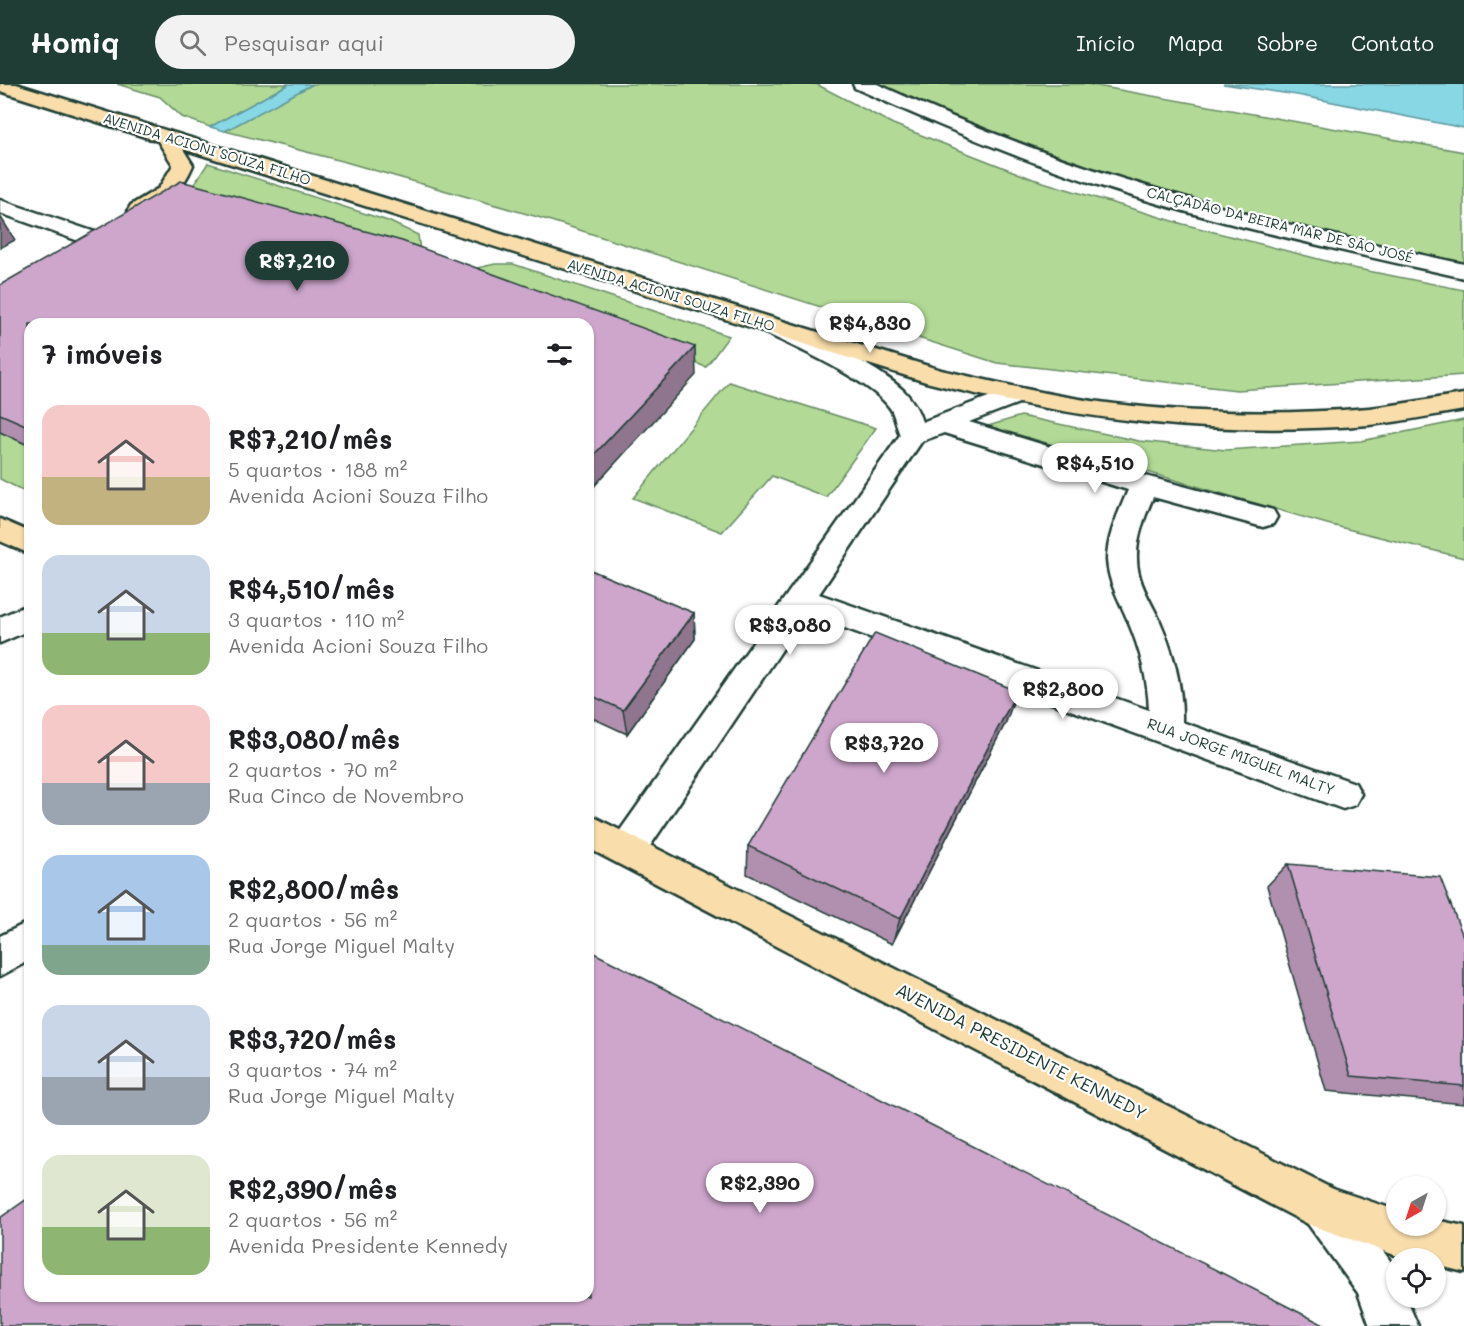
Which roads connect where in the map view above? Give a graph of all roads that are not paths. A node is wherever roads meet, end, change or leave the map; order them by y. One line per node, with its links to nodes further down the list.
1 (862, 84): 9 (street, CALÇADÃO DA BEIRA MAR DE SÃO JOSÉ)
2 (0, 85): 3 (main road, AVENIDA ACIONI SOUZA FILHO)
3 (46, 99): 4 (main road); 5 (main road, AVENIDA ACIONI SOUZA FILHO)
4 (0, 104)
5 (165, 136): 7 (main road); 10 (main road, AVENIDA ACIONI SOUZA FILHO)
6 (0, 206): 7 (street)
7 (90, 238): 8 (main road)
8 (70, 250)
9 (1464, 271)
10 (770, 326): 11 (main road, AVENIDA ACIONI SOUZA FILHO); 14 (street)
11 (1015, 395): 12 (main road, AVENIDA ACIONI SOUZA FILHO); 13 (street)
12 (1464, 402)
13 (942, 423): 14 (street); 15 (street)
14 (913, 435): 19 (street)
15 (1144, 485): 16 (street); 22 (street)
16 (1263, 517)
17 (0, 529): 18 (main road)
18 (24, 541)
19 (799, 599): 22 (street, RUA JORGE MIGUEL MALTY); 25 (street)
20 (24, 619): 21 (street)
21 (0, 631)
22 (1165, 730): 23 (street, RUA JORGE MIGUEL MALTY)
23 (1343, 794)
24 (594, 833): 25 (main road, AVENIDA PRESIDENTE KENNEDY)
25 (627, 850): 28 (main road, AVENIDA PRESIDENTE KENNEDY)
26 (24, 943): 27 (street)
27 (0, 957)
28 (1324, 1208): 29 (main road, AVENIDA PRESIDENTE KENNEDY); 30 (street)
29 (1464, 1249)
30 (1394, 1326)

